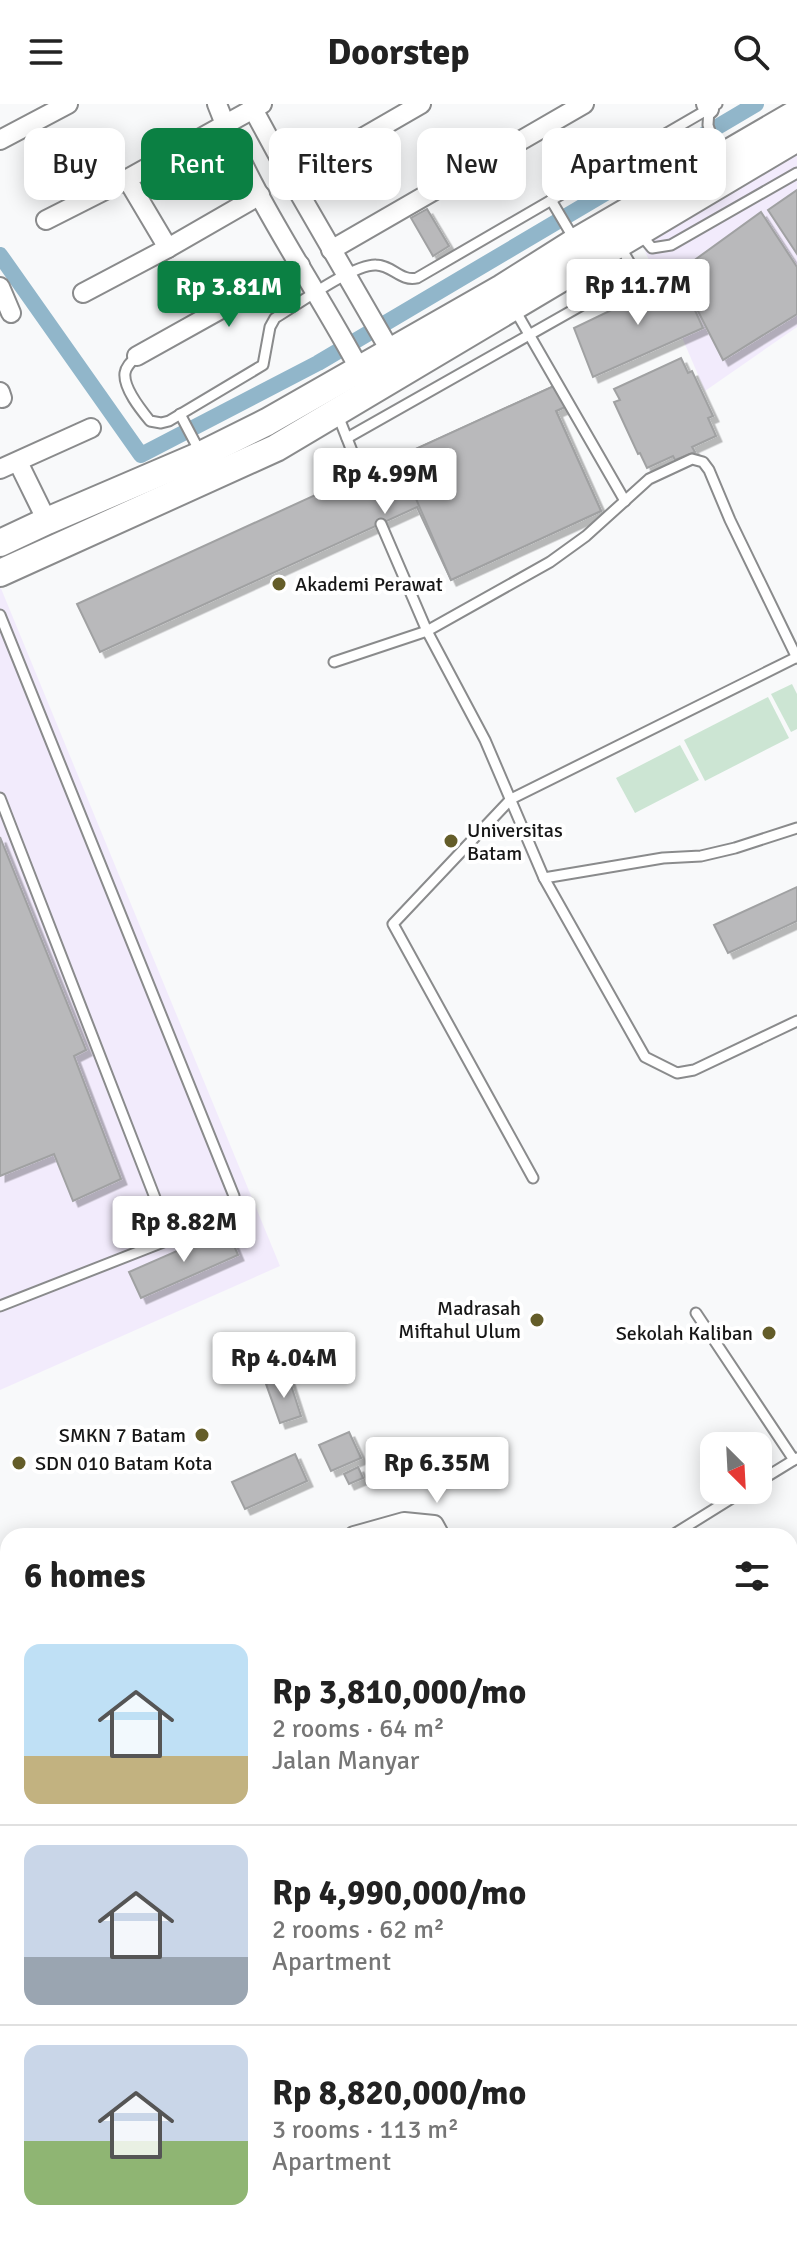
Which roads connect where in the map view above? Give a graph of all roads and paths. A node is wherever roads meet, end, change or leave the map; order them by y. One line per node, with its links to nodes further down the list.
1 (217, 104): 8 (street)
2 (421, 104): 9 (street)
3 (584, 104): 25 (street)
4 (65, 105): 13 (street)
5 (256, 106): 8 (street); 11 (street)
6 (710, 111): 10 (lane)
7 (797, 113): 14 (main road)
8 (224, 123): 16 (street); 17 (street)
9 (379, 128)
10 (680, 128)
11 (269, 133)
12 (797, 138): 23 (main road)
13 (0, 140)
14 (726, 145)
15 (797, 173): 23 (lane)
16 (127, 179): 21 (street); 24 (street)
17 (260, 195): 24 (street); 26 (street)
18 (303, 200): 25 (street)
19 (551, 200): 22 (lane); 27 (lane)
20 (629, 200): 22 (main road)
21 (46, 220)
22 (571, 234): 34 (main road)
23 (629, 238): 31 (main road); 33 (lane)
24 (168, 248): 30 (street)
25 (331, 250): 27 (street)
26 (300, 265): 29 (street); 35 (street)
27 (346, 275): 29 (lane); 34 (street)
28 (0, 287): 32 (street)
29 (316, 292): 36 (street); 38 (lane)
30 (83, 293)
31 (514, 307): 33 (lane); 37 (main road)
32 (11, 313)
33 (530, 334): 40 (lane); 45 (lane)
34 (381, 335): 36 (main road)
35 (137, 356): 38 (lane)
36 (356, 363): 41 (main road)
37 (337, 413): 40 (lane); 44 (main road)
38 (180, 414): 41 (lane)
39 (91, 428): 42 (street)
40 (347, 438): 43 (lane)
41 (197, 448): 44 (main road)
42 (9, 466): 46 (street)
43 (361, 474)
44 (130, 500): 46 (main road); 49 (main road)
45 (625, 501): 51 (lane); 52 (lane)
46 (47, 521): 48 (main road)
47 (381, 524): 51 (lane)
48 (0, 543)
49 (0, 573)
50 (0, 615): 60 (lane)
51 (427, 631): 53 (lane); 55 (lane)
52 (797, 657): 55 (lane)
53 (334, 662)
54 (0, 798): 60 (lane)
55 (511, 799): 57 (lane); 59 (lane)
56 (797, 828): 57 (lane)
57 (544, 878): 58 (lane)
58 (797, 1021)
59 (533, 1178)
60 (171, 1239): 61 (lane)
61 (0, 1306)
62 (696, 1313): 63 (lane)
63 (795, 1459): 64 (lane)
64 (772, 1473)
65 (722, 1504): 68 (lane)
66 (383, 1528): 67 (street)
67 (436, 1528)
68 (684, 1528)

